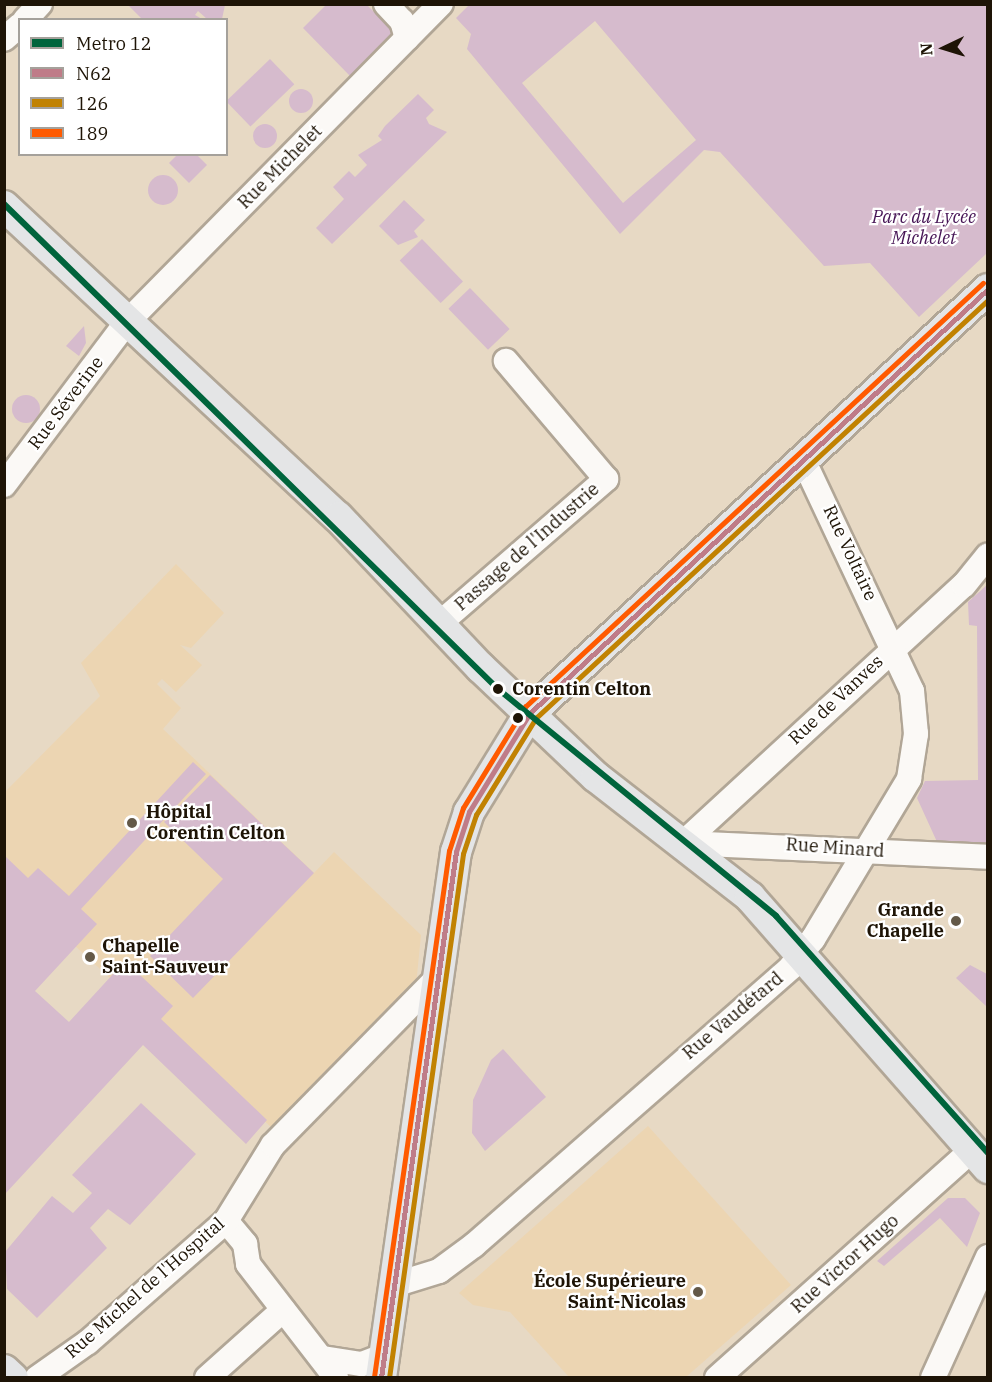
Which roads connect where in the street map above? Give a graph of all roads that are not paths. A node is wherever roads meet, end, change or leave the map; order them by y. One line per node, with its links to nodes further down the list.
1 (40, 4): 4 (street)
2 (386, 4): 6 (street)
3 (439, 8): 6 (street, Rue Michelet)
4 (27, 18)
5 (18, 27): 7 (street)
6 (407, 38): 10 (street, Rue Michelet)
7 (4, 39)
8 (4, 206): 10 (main road)
9 (987, 289): 12 (main road)
10 (127, 321): 13 (street, Rue Séverine); 15 (main road)
11 (506, 361): 15 (street, Passage de l'Industrie)
12 (803, 459): 16 (street, Rue Voltaire); 17 (main road)
13 (4, 485)
14 (987, 555): 16 (street, Rue de Vanves)
15 (440, 623): 17 (main road)
16 (894, 647): 18 (street, Rue de Vanves); 19 (street, Rue Vaudétard)
17 (530, 714): 18 (main road); 22 (main road)
18 (683, 843): 19 (street, Rue Minard); 21 (main road)
19 (869, 850): 20 (street, Rue Minard); 21 (street, Rue Vaudétard)
20 (987, 858)
21 (803, 954): 23 (main road); 26 (street, Rue Vaudétard)
22 (437, 978): 24 (street, Rue Michel de l'Hospital); 26 (main road)
23 (980, 1159): 34 (street, Rue Victor Hugo)
24 (226, 1221): 27 (street); 32 (street, Rue Michel de l'Hospital)
25 (987, 1257): 35 (street)
26 (397, 1284): 28 (main road)
27 (283, 1310): 29 (street); 33 (street)
28 (383, 1366): 29 (street)
29 (329, 1368)
30 (4, 1370): 31 (main road)
31 (13, 1377)
32 (37, 1377)
33 (207, 1377)
34 (717, 1377)
35 (933, 1377)

